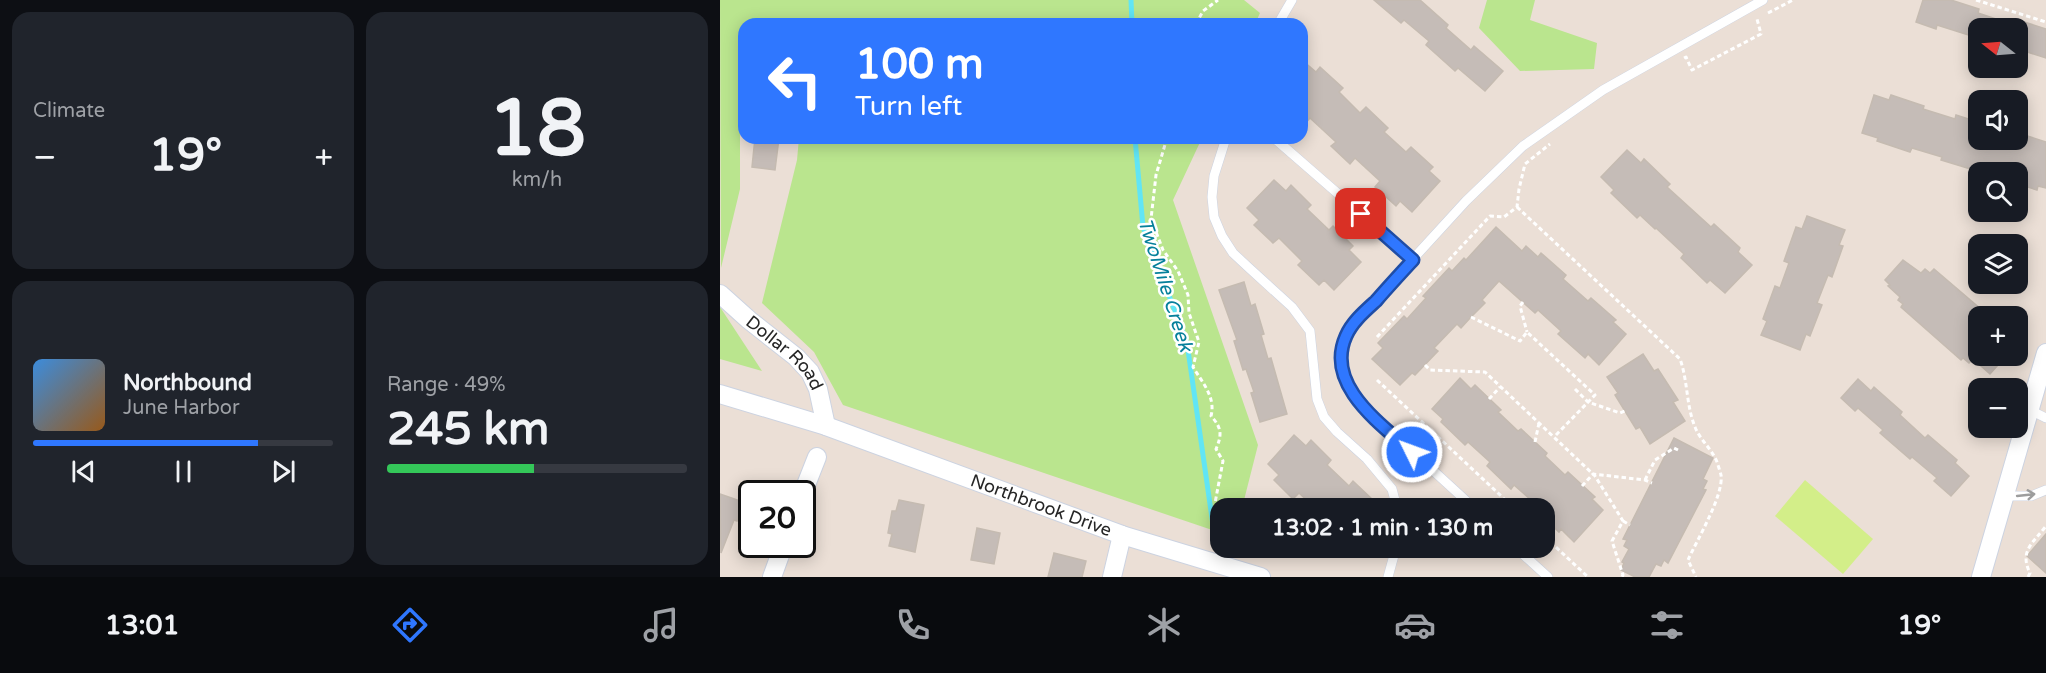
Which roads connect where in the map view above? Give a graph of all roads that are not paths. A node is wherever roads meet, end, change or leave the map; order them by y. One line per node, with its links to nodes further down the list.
1 (1292, 0): 3 (lane)
2 (1763, 0): 6 (lane)
3 (1282, 18)
4 (1224, 144): 16 (lane)
5 (1281, 144): 6 (lane)
6 (1413, 260): 17 (lane)
7 (720, 294): 11 (street, Dollar Road)
8 (2046, 353): 10 (street)
9 (720, 394): 11 (street, Northbrook Drive)
10 (2038, 414): 15 (street)
11 (826, 426): 18 (street, Northbrook Drive)
12 (817, 457): 13 (street)
13 (808, 480)
14 (2046, 490): 15 (lane, one-way to 14)
15 (2005, 496): 27 (street)
16 (1394, 498)
17 (1463, 498)
18 (1122, 535): 23 (street); 24 (street, Northbrook Drive)
19 (779, 558): 22 (street)
20 (1393, 558): 25 (lane)
21 (1527, 558): 26 (lane)
22 (772, 577)
23 (1112, 577)
24 (1261, 577)
25 (1388, 577)
26 (1548, 577)
27 (1981, 577)

